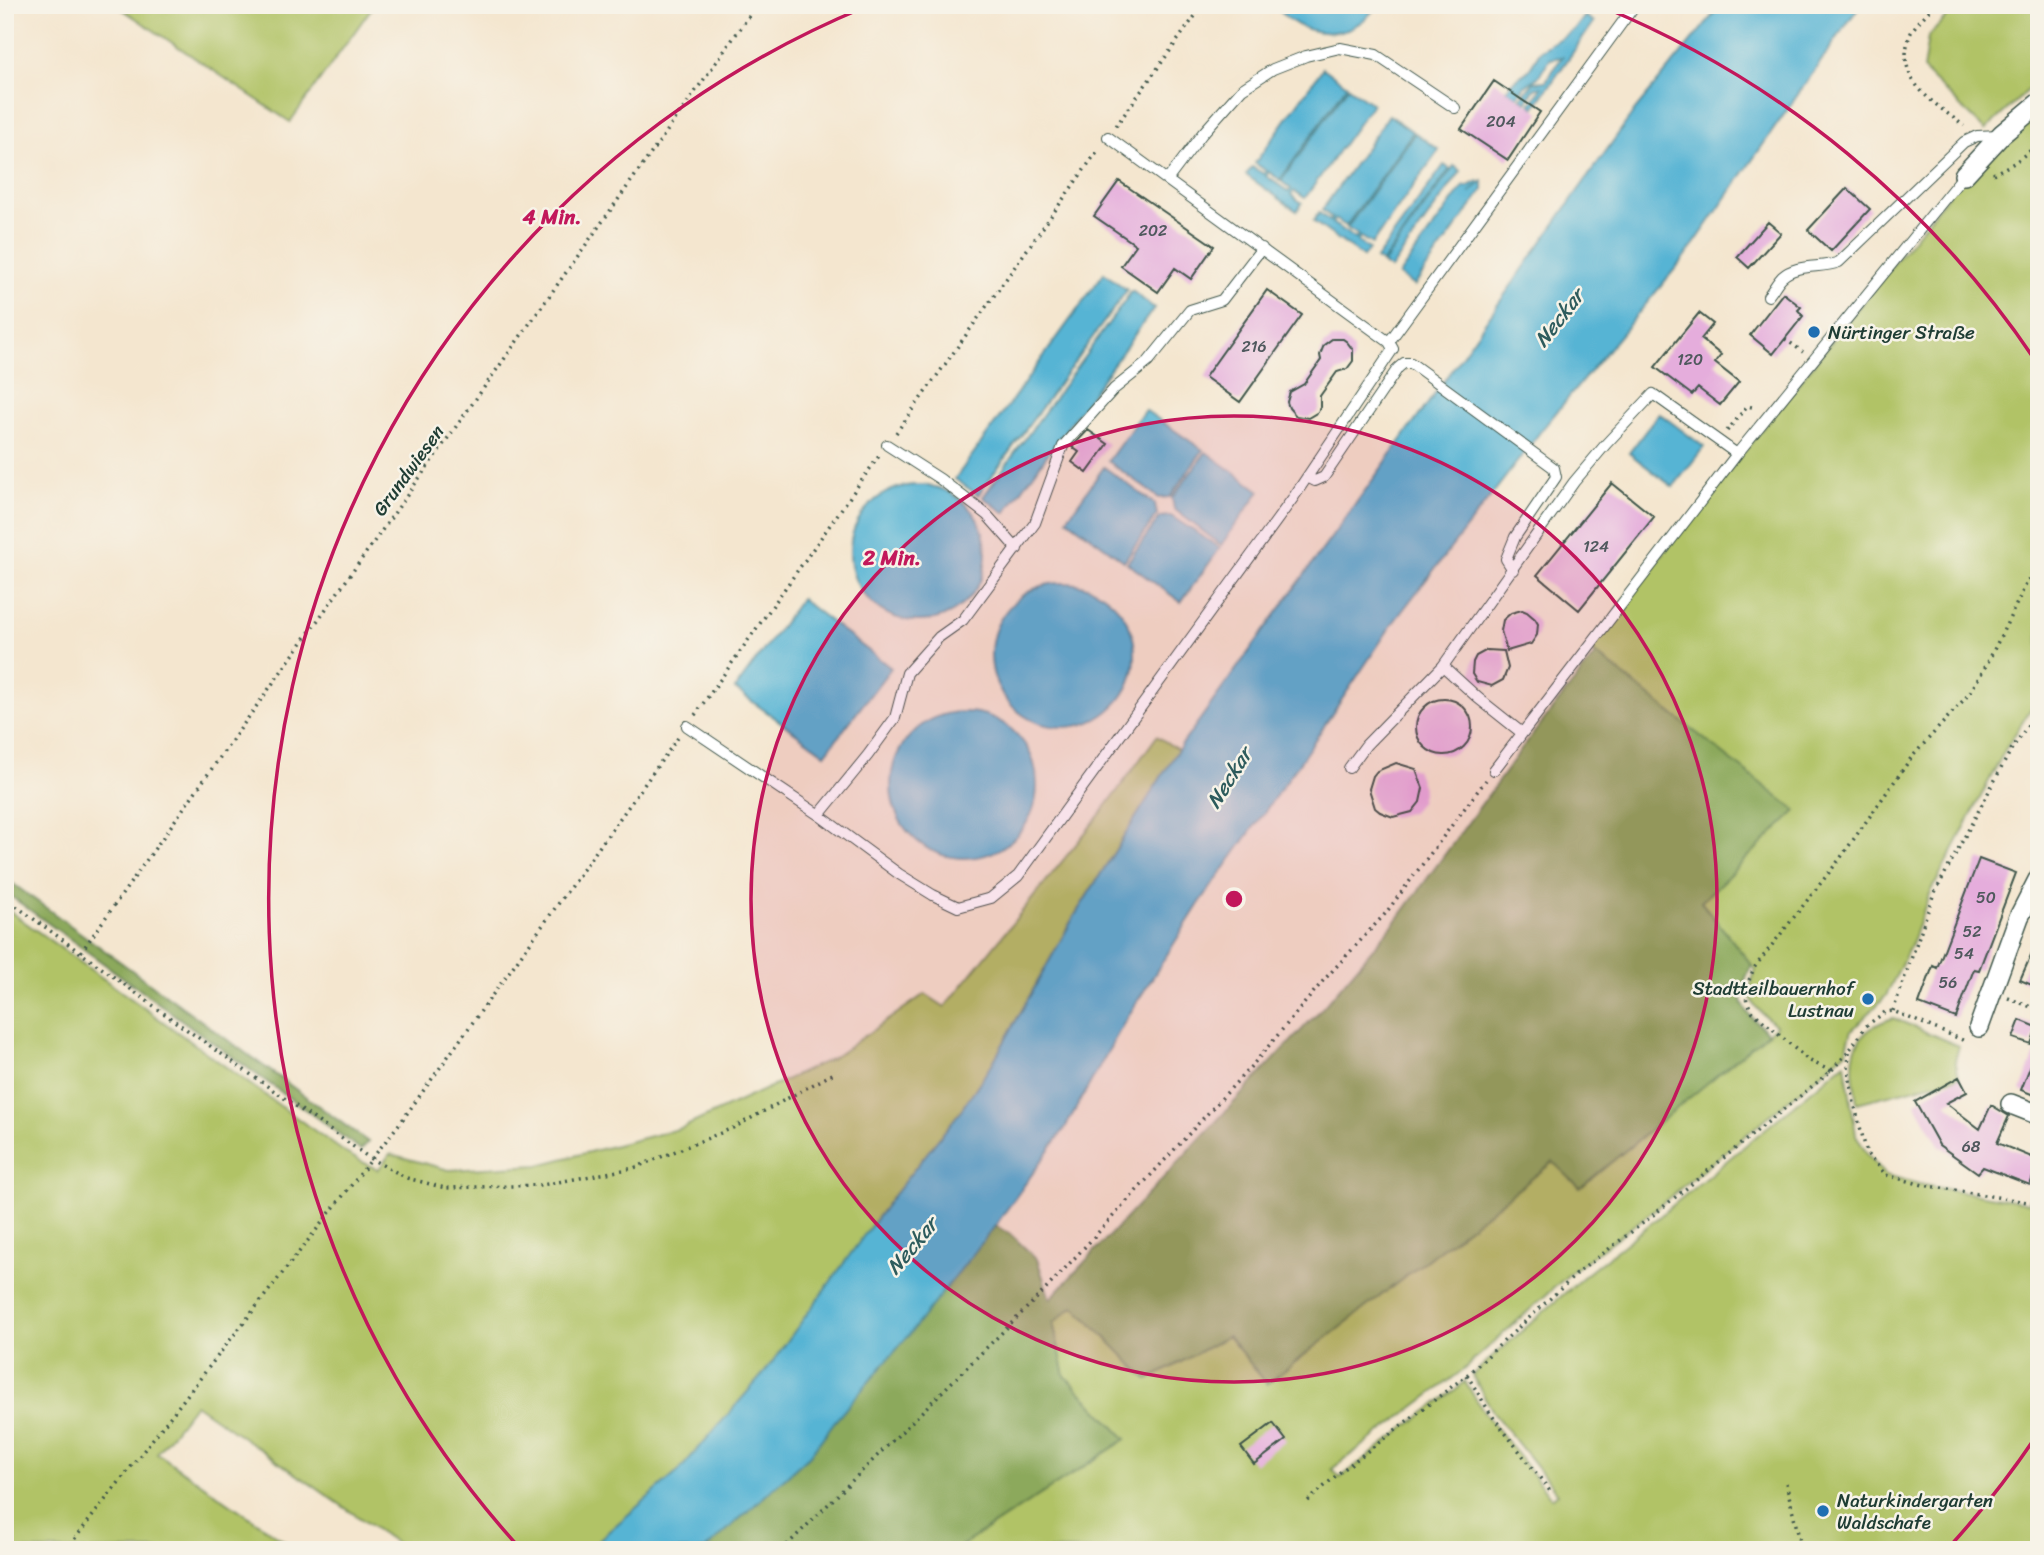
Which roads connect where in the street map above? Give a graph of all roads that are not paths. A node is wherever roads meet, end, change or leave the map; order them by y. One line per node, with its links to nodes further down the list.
1 (1635, 5): 10 (lane)
2 (2039, 103): 4 (street)
3 (1455, 108): 7 (lane)
4 (2002, 134): 6 (street); 9 (lane)
5 (1108, 137): 7 (lane)
6 (1964, 175): 12 (lane)
7 (1168, 179): 8 (lane)
8 (1262, 248): 10 (lane); 14 (lane)
9 (1768, 296)
10 (1389, 342): 13 (lane)
11 (887, 445): 14 (lane)
12 (1737, 454): 15 (lane); 18 (lane)
13 (1307, 477): 15 (lane); 21 (lane)
14 (1017, 549): 21 (lane)
15 (1513, 570): 16 (lane)
16 (1443, 666): 18 (lane); 19 (lane)
17 (687, 726): 21 (lane)
18 (1522, 733): 20 (lane)
19 (1349, 768)
20 (1494, 769)
21 (818, 815)
22 (2039, 878): 23 (street)
23 (1973, 1034)
24 (2011, 1104): 25 (street)
25 (2039, 1115)

